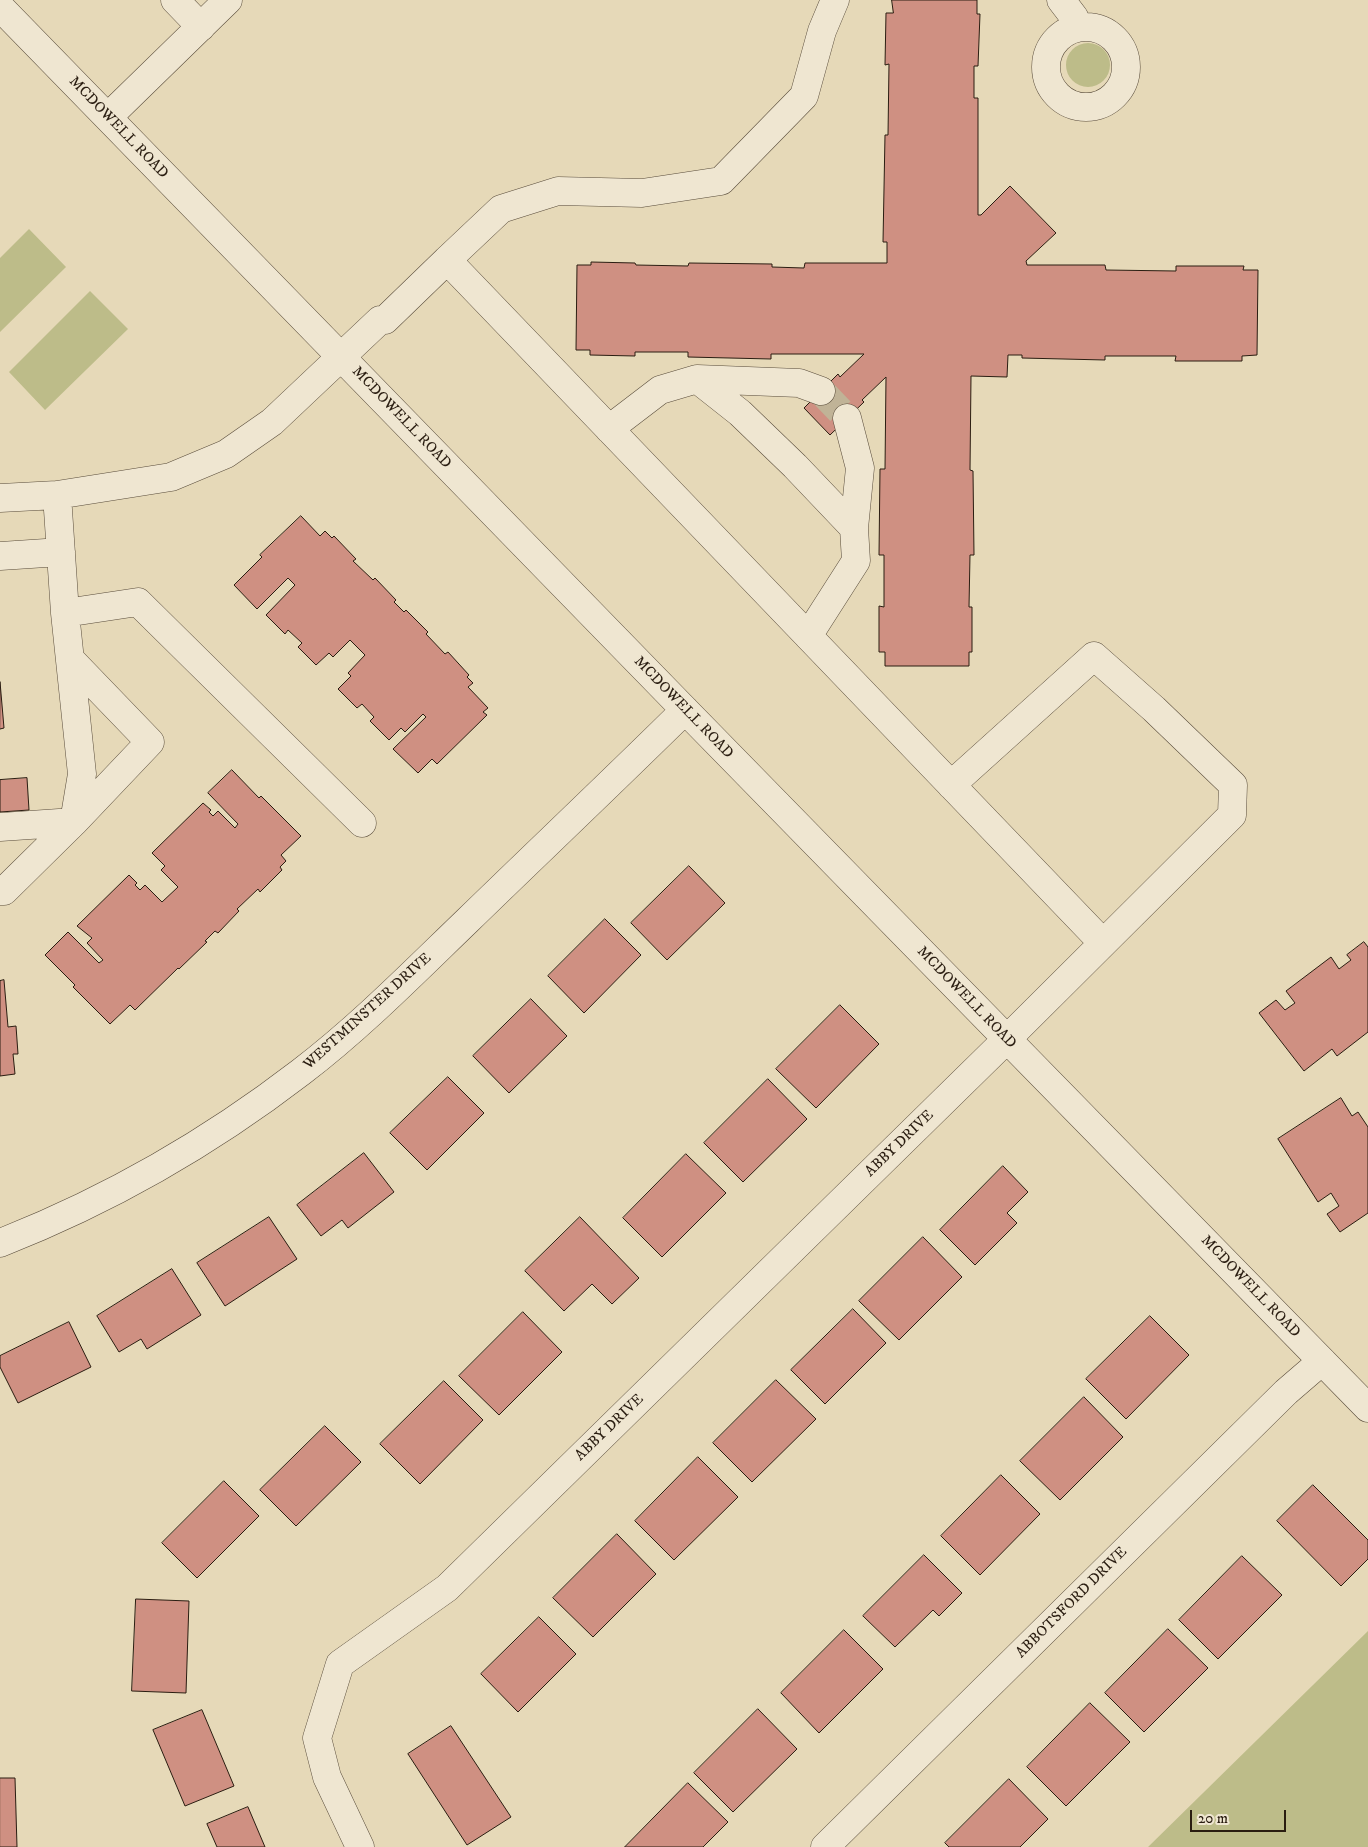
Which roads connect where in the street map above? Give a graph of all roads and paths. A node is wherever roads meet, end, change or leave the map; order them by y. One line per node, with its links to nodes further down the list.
1 (175, 0): 6 (street)
2 (228, 0): 6 (street)
3 (836, 0): 9 (street)
4 (1061, 0): 7 (street)
5 (0, 7): 8 (street, MCDOWELL ROAD)
6 (201, 26): 8 (street)
7 (1079, 27)
8 (108, 117): 10 (street, MCDOWELL ROAD)
9 (447, 260): 10 (street); 14 (street)
10 (342, 357): 15 (street); 23 (street, MCDOWELL ROAD)
11 (698, 379): 12 (street); 14 (street); 17 (street)
12 (821, 391)
13 (847, 418): 17 (street)
14 (609, 429): 21 (street)
15 (57, 495): 16 (street); 18 (street)
16 (0, 498)
17 (854, 528): 21 (street)
18 (61, 552): 19 (street); 20 (street)
19 (0, 556)
20 (65, 613): 22 (street); 26 (street)
21 (808, 636): 24 (street)
22 (70, 659): 25 (street); 25 (street)
23 (685, 710): 30 (street, MCDOWELL ROAD); 31 (street, WESTMINSTER DRIVE)
24 (951, 785): 29 (street); 29 (street, ABBY DRIVE)
25 (74, 822): 27 (street); 28 (street)
26 (362, 823)
27 (0, 827)
28 (0, 891)
29 (1103, 944): 30 (street, ABBY DRIVE)
30 (1007, 1039): 32 (street, MCDOWELL ROAD); 34 (street, ABBY DRIVE)
31 (0, 1243)
32 (1322, 1361): 33 (street, MCDOWELL ROAD); 35 (street, ABBOTSFORD DRIVE)
33 (1368, 1408)
34 (360, 1847)
35 (825, 1847)

